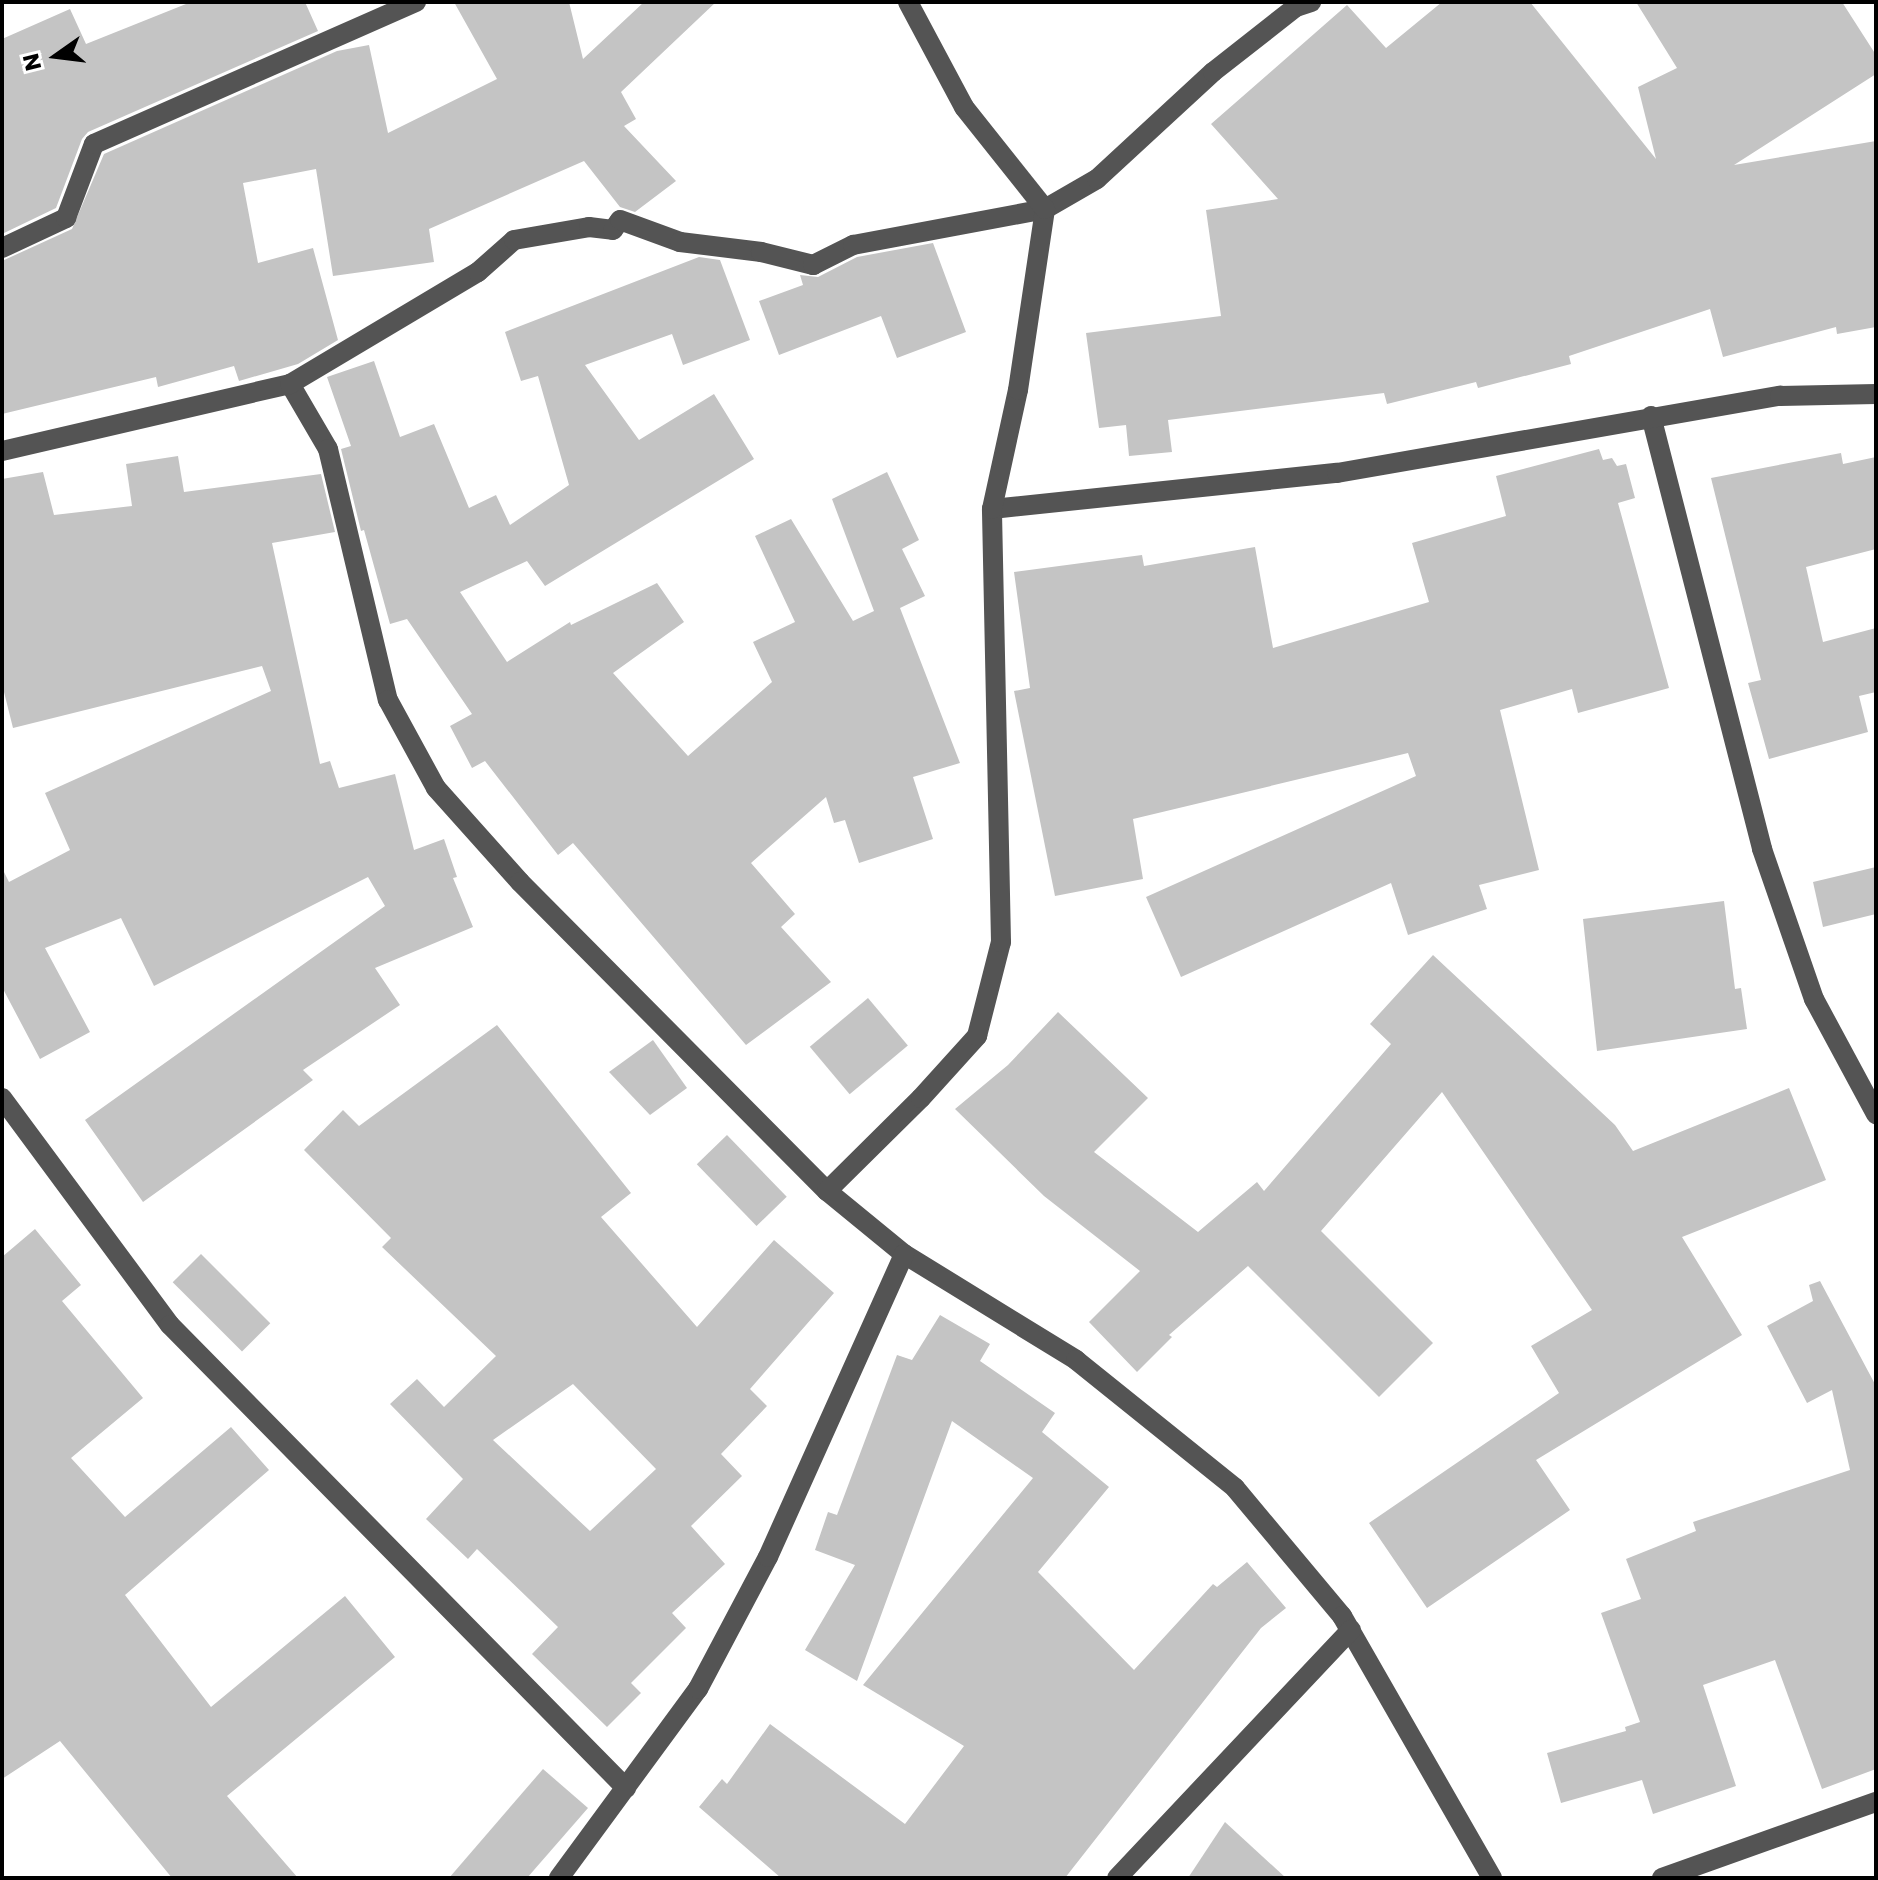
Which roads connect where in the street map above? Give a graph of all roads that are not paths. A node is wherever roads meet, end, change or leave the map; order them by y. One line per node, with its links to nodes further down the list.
1 (416, 2): 5 (street)
2 (908, 2): 4 (street)
3 (1311, 2): 4 (street)
4 (1045, 209): 6 (street); 10 (street)
5 (2, 248)
6 (290, 384): 9 (street); 13 (street)
7 (1876, 394): 8 (street)
8 (1651, 416): 10 (street); 12 (street)
9 (2, 451)
10 (992, 509): 13 (street)
11 (2, 1098): 16 (street)
12 (1876, 1114)
13 (827, 1191): 14 (street)
14 (904, 1254): 15 (street); 16 (street)
15 (1351, 1630): 19 (street); 20 (street)
16 (626, 1788): 18 (street)
17 (1876, 1802): 21 (street)
18 (559, 1878)
19 (1117, 1878)
20 (1492, 1878)
21 (1662, 1878)

